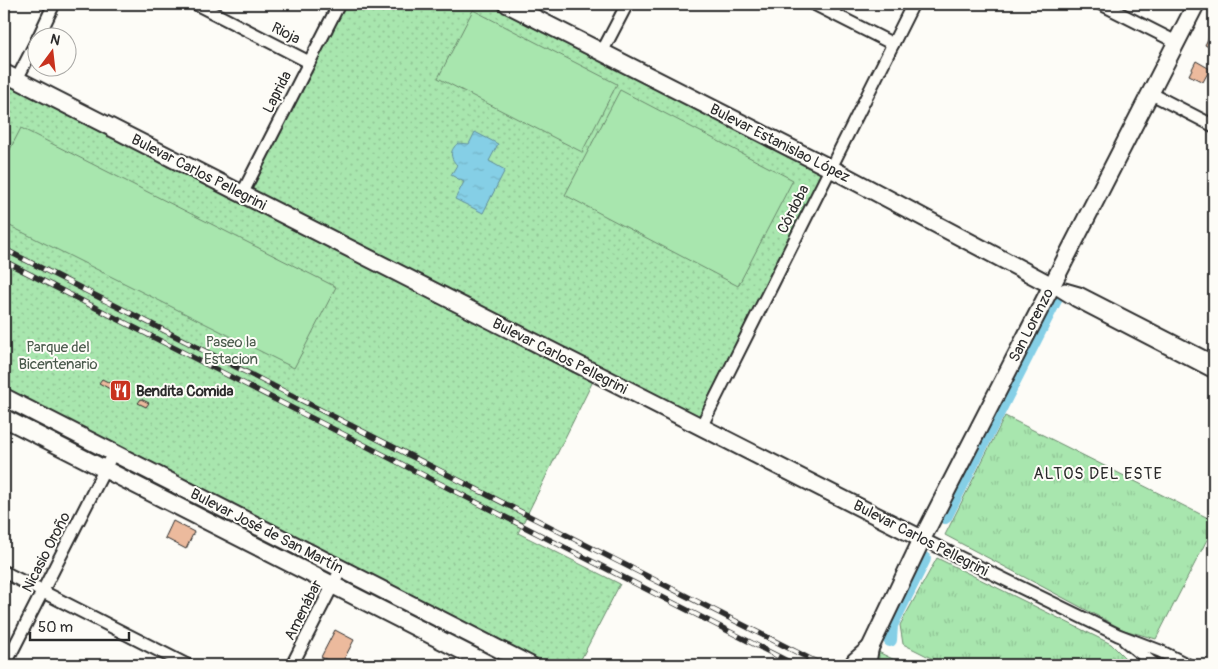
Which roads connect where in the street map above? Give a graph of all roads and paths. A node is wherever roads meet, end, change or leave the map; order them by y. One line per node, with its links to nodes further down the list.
1 (54, 4): 10 (street)
2 (196, 4): 15 (street, Rioja)
3 (338, 4): 15 (street, Laprida)
4 (507, 4): 14 (main road, Bulevar Estanislao López)
5 (627, 4): 14 (street)
6 (814, 4): 12 (street)
7 (913, 4): 12 (street, Córdoba)
8 (1100, 4): 11 (street)
9 (1196, 4): 11 (main road, San Lorenzo)
10 (43, 28)
11 (1176, 42): 17 (main road, San Lorenzo)
12 (893, 44): 19 (street, Córdoba)
13 (28, 52): 16 (street)
14 (602, 52): 19 (main road, Bulevar Estanislao López)
15 (309, 62): 20 (street, Laprida)
16 (10, 76): 20 (main road, Bulevar Carlos Pellegrini)
17 (1150, 93): 18 (street); 21 (main road, San Lorenzo)
18 (1214, 126)
19 (830, 168): 21 (main road, Bulevar Estanislao López); 26 (street, Córdoba)
20 (242, 194): 26 (main road, Bulevar Carlos Pellegrini)
21 (1051, 285): 22 (street, Bulevar Estanislao López); 23 (street, Bulevar Estanislao López); 29 (main road, San Lorenzo)
22 (1214, 362)
23 (1214, 372)
24 (4, 397): 27 (main road, Bulevar José de San Martín)
25 (4, 418): 28 (main road, Bulevar José de San Martín)
26 (701, 427): 29 (main road, Bulevar Carlos Pellegrini)
27 (113, 453): 28 (street, Nicasio Oroño); 30 (main road, Bulevar José de San Martín)
28 (105, 469): 32 (main road, Bulevar José de San Martín); 33 (street, Nicasio Oroño)
29 (922, 539): 34 (street, Bulevar Carlos Pellegrini); 35 (main road, San Lorenzo)
30 (341, 569): 32 (street, Amenábar); 41 (main road, Bulevar José de San Martín)
31 (4, 572): 33 (street)
32 (333, 585): 39 (street, Amenábar); 40 (main road, Bulevar José de San Martín)
33 (42, 591): 37 (street, Nicasio Oroño); 38 (street)
34 (1118, 635): 36 (street, Bulevar Carlos Pellegrini); 44 (street, Bulevar Carlos Pellegrini)
35 (870, 648): 42 (main road, San Lorenzo); 43 (main road, San Lorenzo)
36 (1160, 651): 44 (street); 45 (street, Bulevar Carlos Pellegrini)
37 (5, 665)
38 (187, 665)
39 (292, 665)
40 (490, 665)
41 (530, 665)
42 (853, 665)
43 (867, 665)
44 (1154, 665)
45 (1188, 665)

